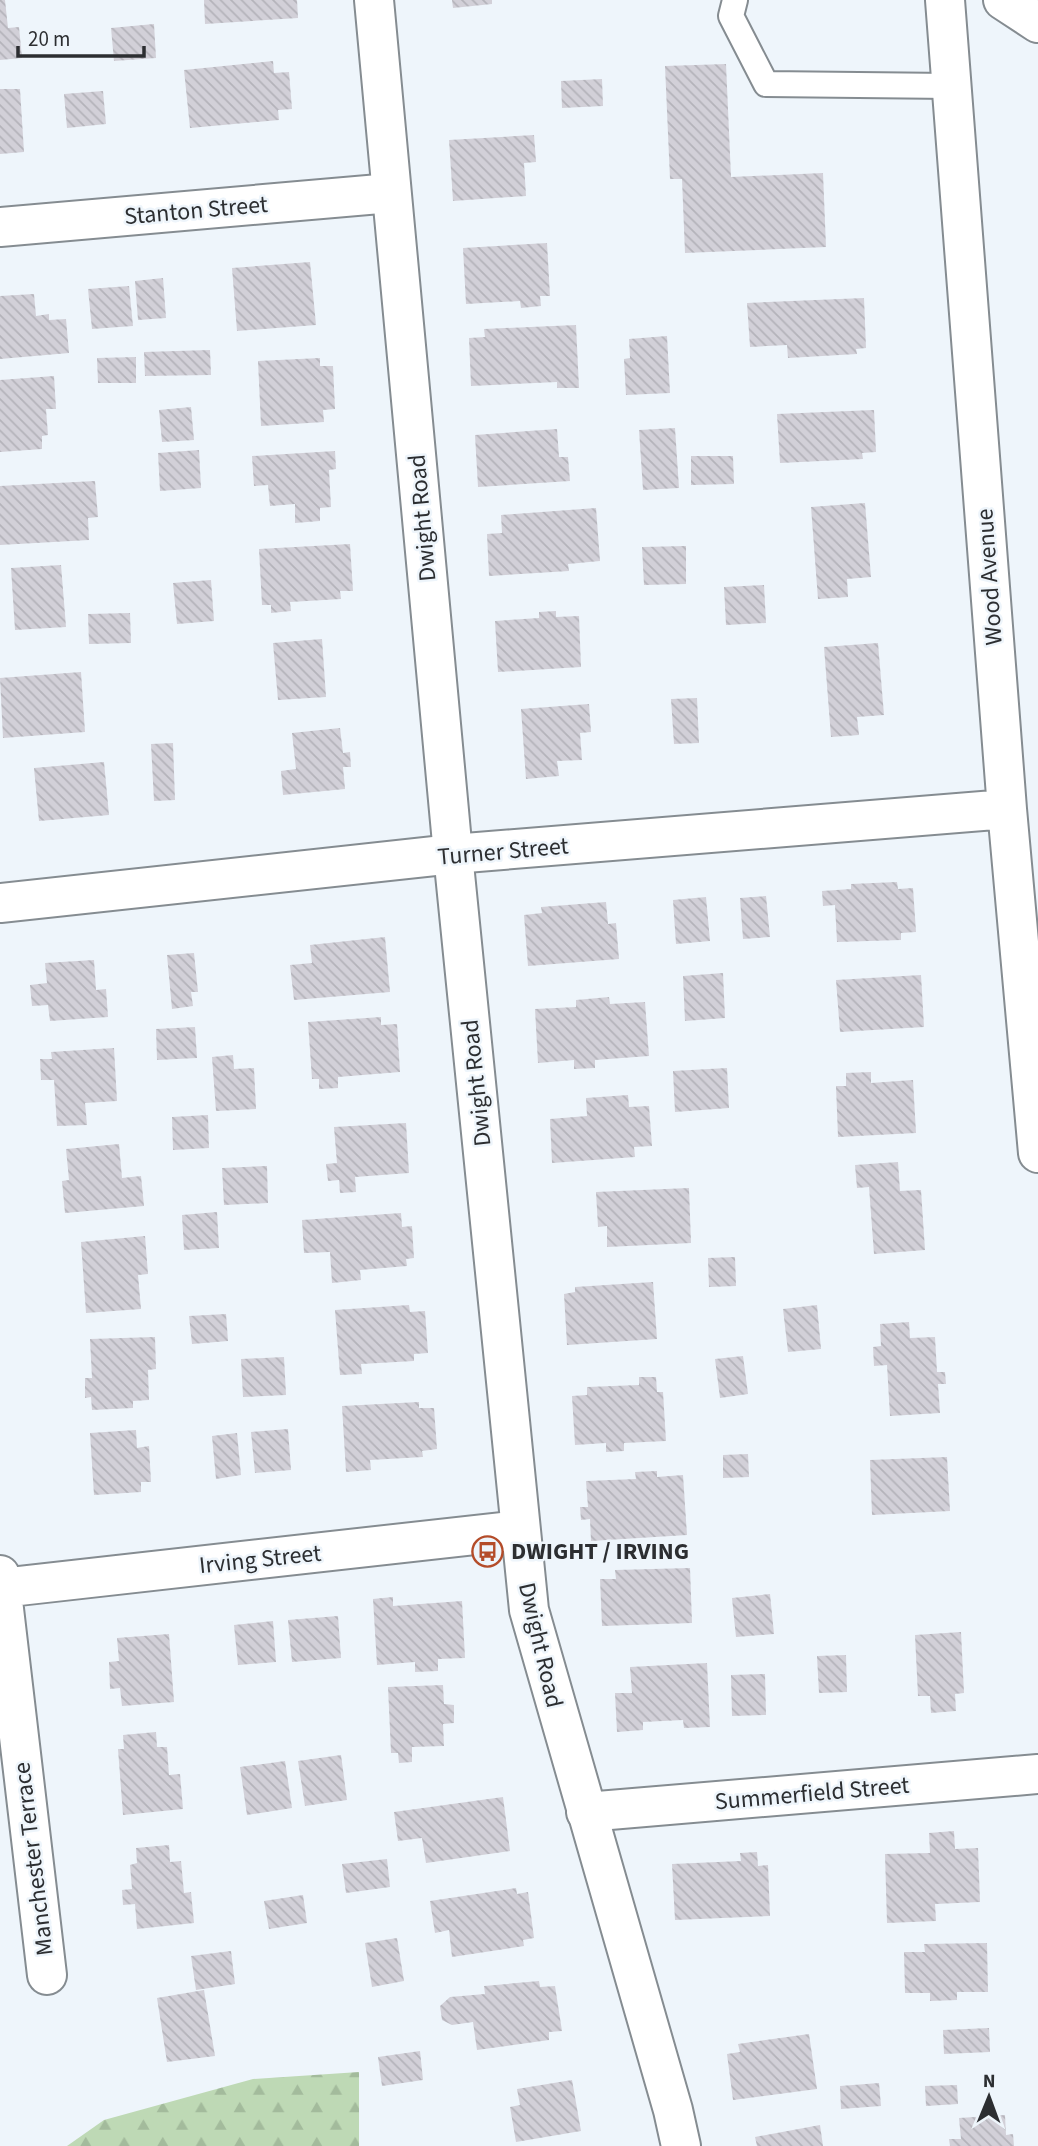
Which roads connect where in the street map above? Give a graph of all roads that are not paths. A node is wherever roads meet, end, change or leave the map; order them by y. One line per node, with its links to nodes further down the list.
1 (374, 0): 7 (street, Dwight Road)
2 (735, 0): 6 (lane)
3 (945, 0): 6 (street, Wood Avenue)
4 (1003, 0): 5 (street)
5 (1038, 23)
6 (951, 86): 9 (street, Wood Avenue)
7 (391, 193): 8 (street, Stanton Street); 10 (street, Dwight Road)
8 (0, 227)
9 (1007, 808): 10 (street, Turner Street); 12 (street, Wood Avenue)
10 (453, 854): 11 (street, Turner Street); 13 (street, Dwight Road)
11 (0, 903)
12 (1038, 1153)
13 (519, 1530): 14 (street, Irving Street); 16 (street, Dwight Road)
14 (1, 1582): 17 (street, Manchester Terrace)
15 (1038, 1774): 16 (street, Summerfield Street)
16 (586, 1812): 19 (street, Dwight Road)
17 (14, 1813): 18 (street, Manchester Terrace)
18 (47, 1975)
19 (681, 2146)

